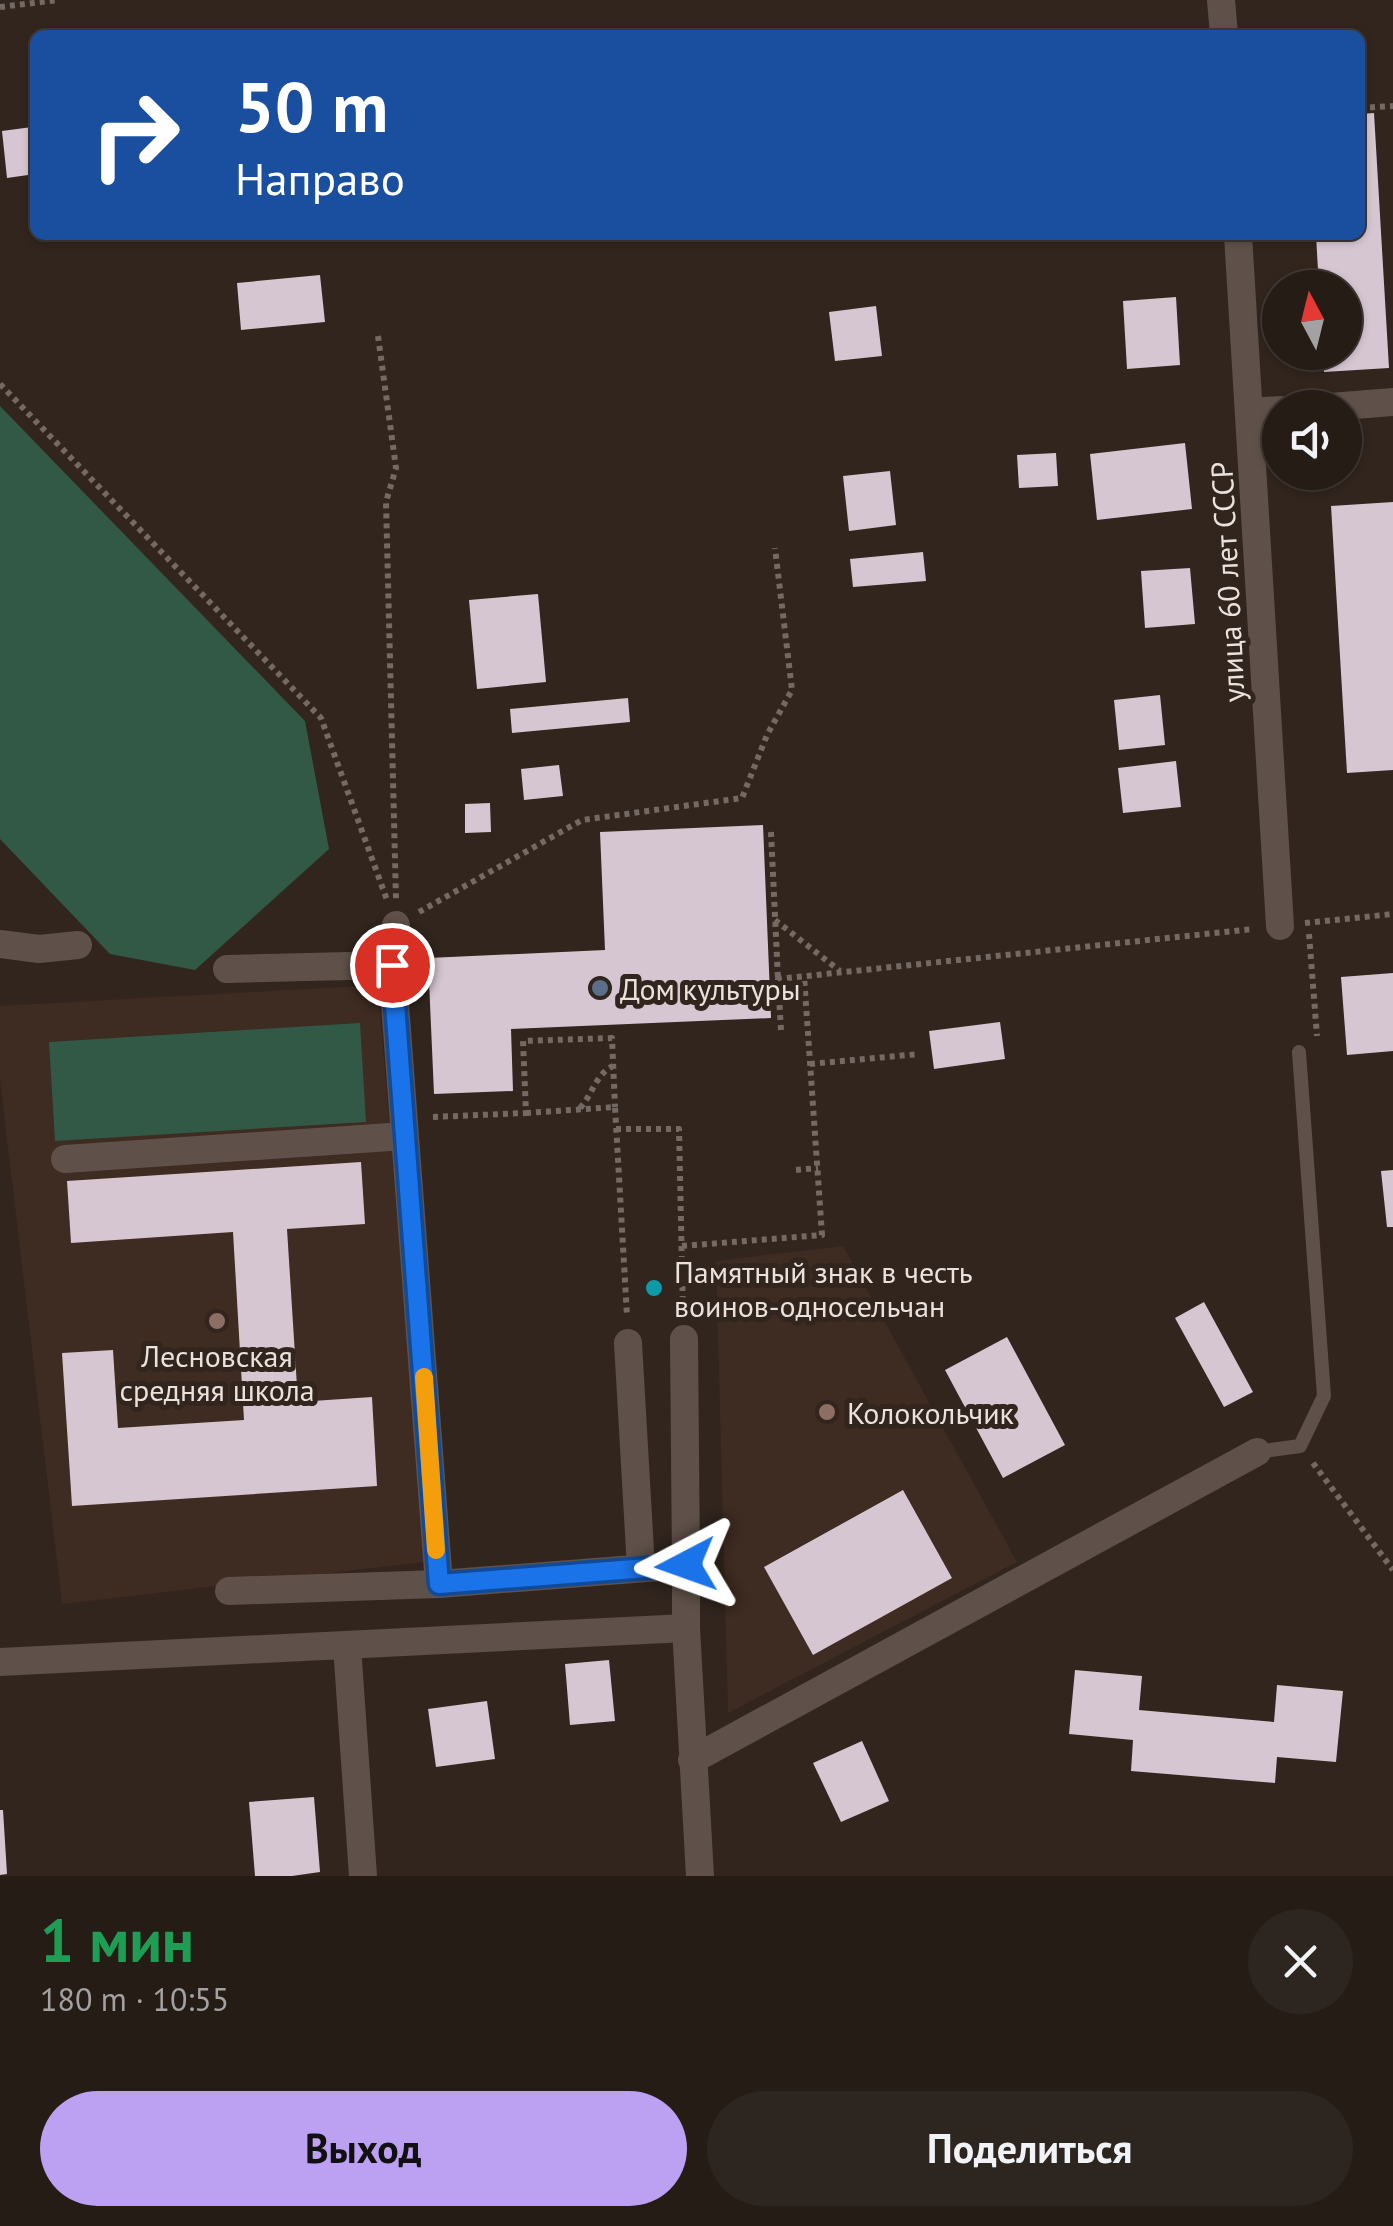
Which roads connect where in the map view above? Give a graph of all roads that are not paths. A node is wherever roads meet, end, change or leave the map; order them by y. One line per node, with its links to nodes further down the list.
1 (1221, 0): 2 (street)
2 (1224, 30)
3 (1238, 240): 7 (street, улица 60 лет СССР)
4 (1393, 402): 5 (street)
5 (1362, 404)
6 (1262, 411): 7 (street)
7 (1250, 412): 9 (street, улица 60 лет СССР)
8 (396, 925): 12 (street)
9 (1280, 926)
10 (0, 944): 11 (street)
11 (78, 946)
12 (392, 965): 13 (street); 15 (street)
13 (227, 968)
14 (1299, 1052): 19 (lane)
15 (411, 1127): 16 (street); 22 (street)
16 (65, 1159)
17 (684, 1339): 20 (street)
18 (628, 1343): 21 (street)
19 (1257, 1452): 27 (street)
20 (686, 1565): 21 (street); 24 (street)
21 (641, 1568): 22 (street)
22 (439, 1584): 23 (street)
23 (229, 1591)
24 (686, 1628): 25 (street); 27 (street)
25 (347, 1646): 26 (street); 28 (street)
26 (0, 1662)
27 (692, 1760): 29 (street)
28 (364, 1876)
29 (700, 1876)

